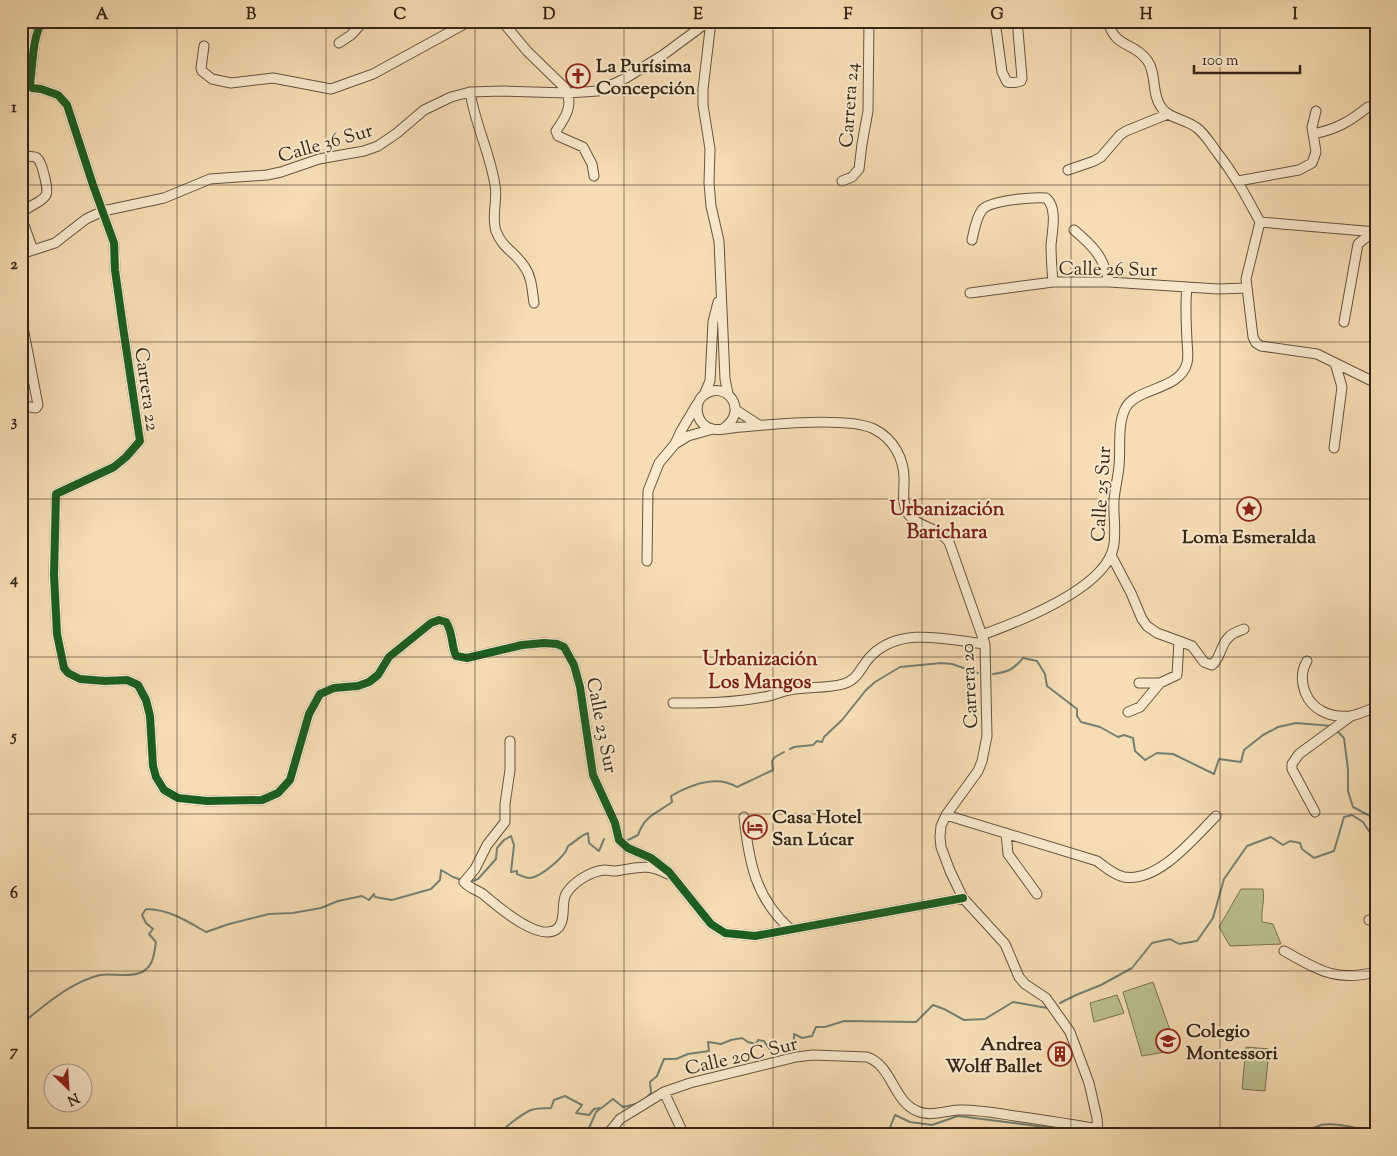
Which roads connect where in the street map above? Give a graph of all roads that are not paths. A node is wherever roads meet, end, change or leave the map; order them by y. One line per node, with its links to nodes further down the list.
1 (42, 21): 13 (street)
2 (364, 21): 10 (street)
3 (470, 21): 11 (street)
4 (502, 21): 15 (street)
5 (710, 21): 15 (street, Calle 36 Sur); 38 (street)
6 (869, 21): 24 (street, Carrera 24)
7 (995, 21): 9 (street)
8 (1108, 21): 18 (street)
9 (1018, 31)
10 (339, 43)
11 (204, 46)
12 (21, 57): 13 (street)
13 (33, 58): 25 (street, Carrera 22)
14 (470, 92): 15 (street, Calle 36 Sur); 25 (street, Calle 36 Sur); 39 (street)
15 (568, 93): 22 (street)
16 (1368, 107): 19 (street)
17 (1316, 111): 19 (street)
18 (1168, 114): 21 (street); 23 (street)
19 (1313, 134): 23 (street)
20 (21, 157): 26 (street)
21 (1068, 170)
22 (594, 176)
23 (1238, 180): 27 (street)
24 (842, 181)
25 (103, 211): 31 (street, Calle 36 Sur); 62 (street, Carrera 22)
26 (22, 212): 31 (street)
27 (1260, 222): 29 (street); 36 (street)
28 (1074, 230): 34 (street)
29 (1375, 232): 41 (street)
30 (972, 240): 33 (street)
31 (33, 250): 32 (street, Calle 36 Sur)
32 (21, 254)
33 (1053, 282): 34 (street, Calle 26 Sur); 37 (street, Calle 26 Sur)
34 (1110, 282): 35 (street, Calle 26 Sur)
35 (1187, 287): 36 (street, Calle 26 Sur); 55 (street, Calle 25 Sur)
36 (1246, 288): 43 (street)
37 (970, 293)
38 (720, 295): 45 (street); 46 (street)
39 (534, 303)
40 (21, 317): 42 (street)
41 (1344, 322)
42 (24, 348): 48 (street)
43 (1335, 362): 44 (street); 54 (street)
44 (1376, 383)
45 (728, 394): 46 (street); 49 (street)
46 (704, 395): 47 (street)
47 (698, 404): 52 (street); 53 (street)
48 (24, 406)
49 (736, 410): 50 (street); 51 (street)
50 (759, 425): 51 (street, Carrera 20); 58 (street, Carrera 20)
51 (724, 428): 52 (street)
52 (713, 429): 53 (street)
53 (675, 444): 56 (street)
54 (1334, 448)
55 (1110, 555): 58 (street, Calle 25 Sur); 59 (street)
56 (646, 561)
57 (1244, 629): 59 (street)
58 (982, 635): 60 (street, Carrera 20)
59 (1178, 641): 64 (street)
60 (985, 644): 65 (street); 71 (street, Carrera 20)
61 (1307, 662): 68 (street)
62 (378, 675): 75 (street, Calle 23 Sur)
63 (1139, 683): 64 (street)
64 (1160, 683): 67 (street)
65 (673, 703)
66 (1376, 707): 68 (street)
67 (1128, 712)
68 (1351, 716): 70 (street)
69 (510, 741): 75 (street)
70 (1315, 812)
71 (946, 815): 74 (street); 77 (street, Carrera 20)
72 (1216, 816): 74 (street)
73 (744, 817): 78 (street)
74 (1006, 834): 76 (street)
75 (675, 878): 78 (street, Calle 23 Sur)
76 (1037, 894)
77 (963, 898): 78 (street, Calle 23 Sur); 82 (street, Carrera 20)
78 (790, 929)
79 (1284, 951): 80 (street)
80 (1376, 972)
81 (664, 1092): 82 (street, Calle 20C Sur); 83 (street); 84 (street)
82 (1098, 1132)
83 (606, 1135)
84 (684, 1135)

